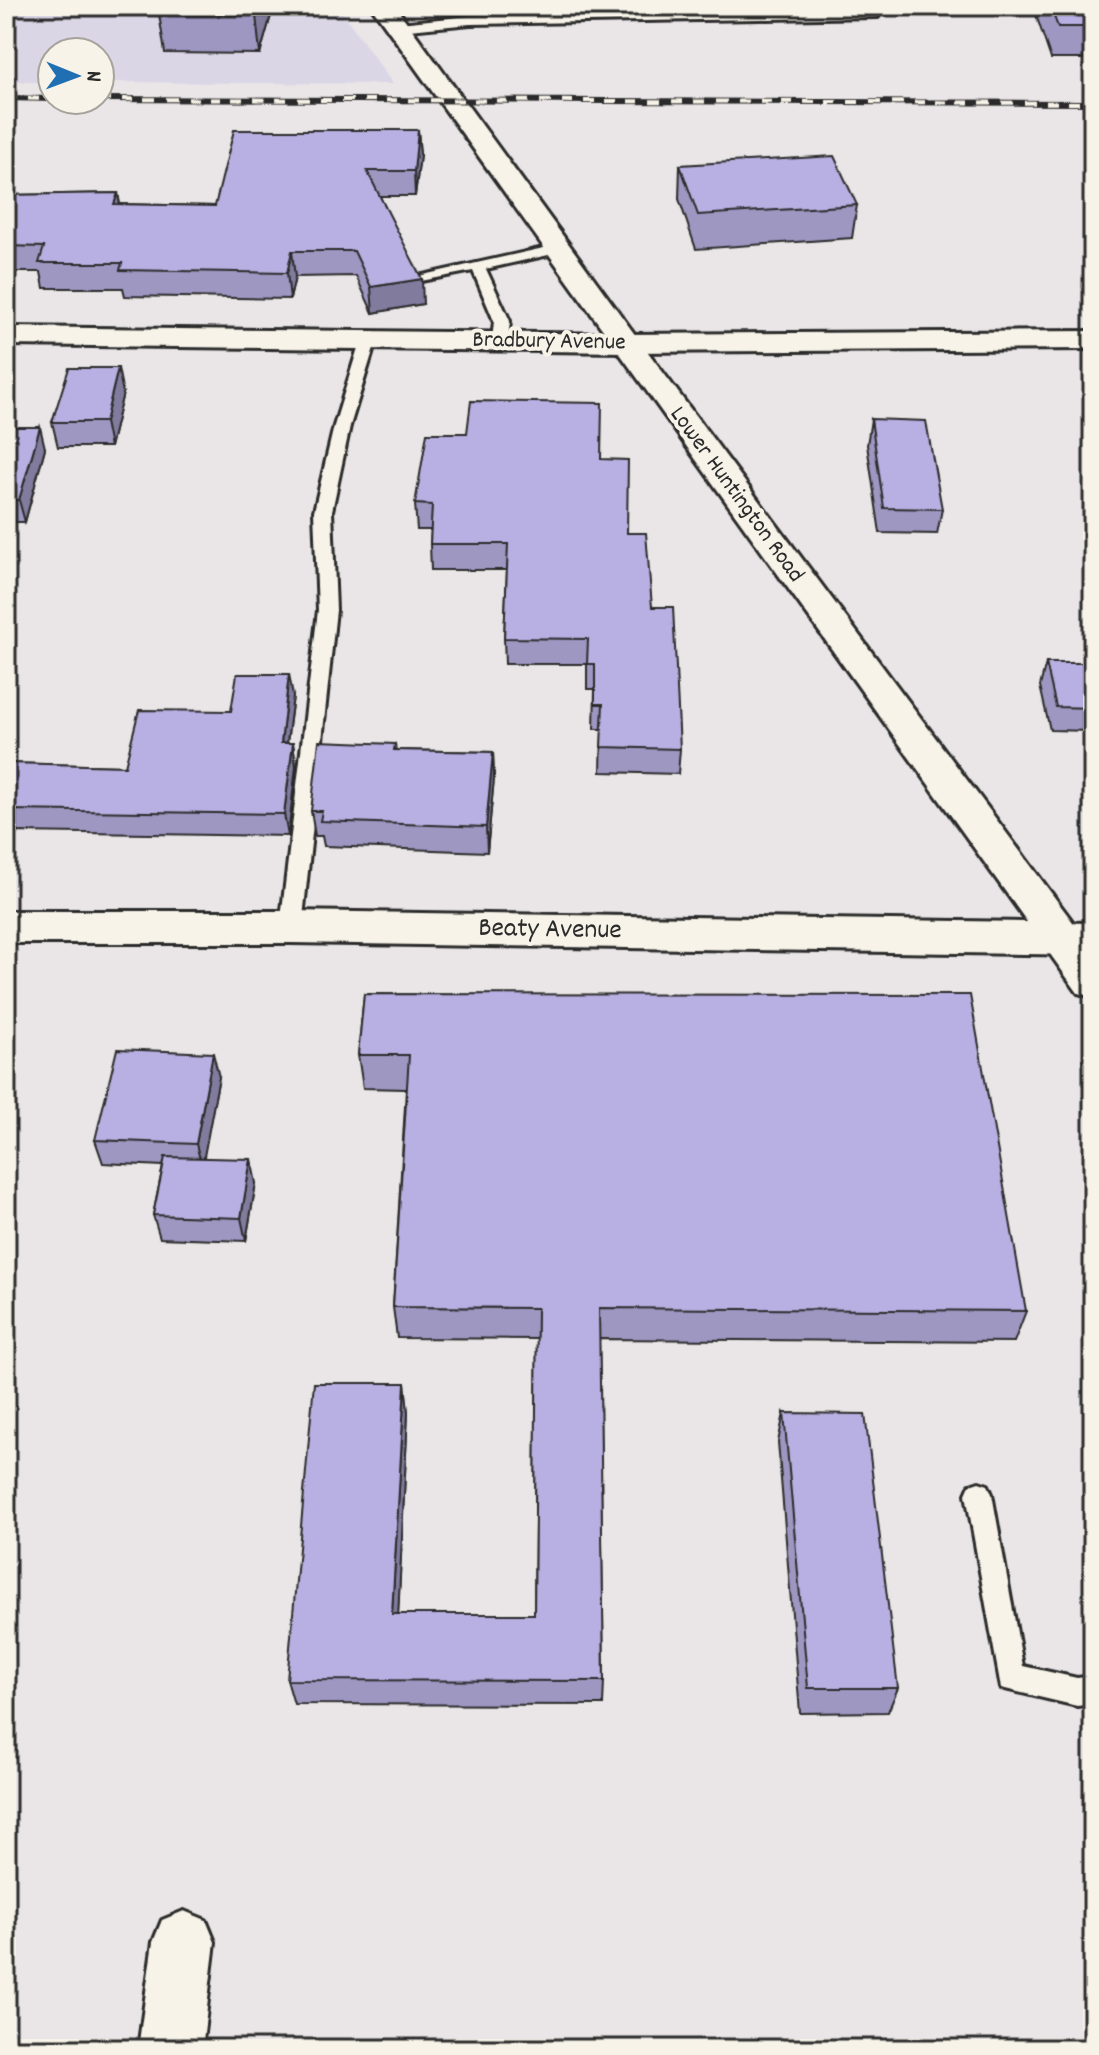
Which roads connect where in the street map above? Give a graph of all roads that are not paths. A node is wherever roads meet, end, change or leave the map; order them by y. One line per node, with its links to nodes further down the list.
1 (874, 14): 2 (lane)
2 (391, 16): 3 (street, Lower Huntington Road)
3 (557, 249): 4 (lane); 10 (street, Lower Huntington Road)
4 (478, 266): 5 (lane); 9 (lane)
5 (421, 277)
6 (6, 336): 7 (street, Bradbury Avenue)
7 (369, 338): 9 (street, Bradbury Avenue); 12 (lane)
8 (1093, 340): 10 (street, Bradbury Avenue)
9 (500, 341): 10 (street, Bradbury Avenue)
10 (625, 343): 13 (street, Lower Huntington Road)
11 (6, 927): 12 (street, Beaty Avenue)
12 (291, 927): 13 (street, Beaty Avenue)
13 (1078, 939): 14 (street, Lower Huntington Road)
14 (1093, 981)
15 (979, 1494): 16 (lane)
16 (1093, 1690)
17 (184, 1942): 18 (street)
18 (170, 2049)

